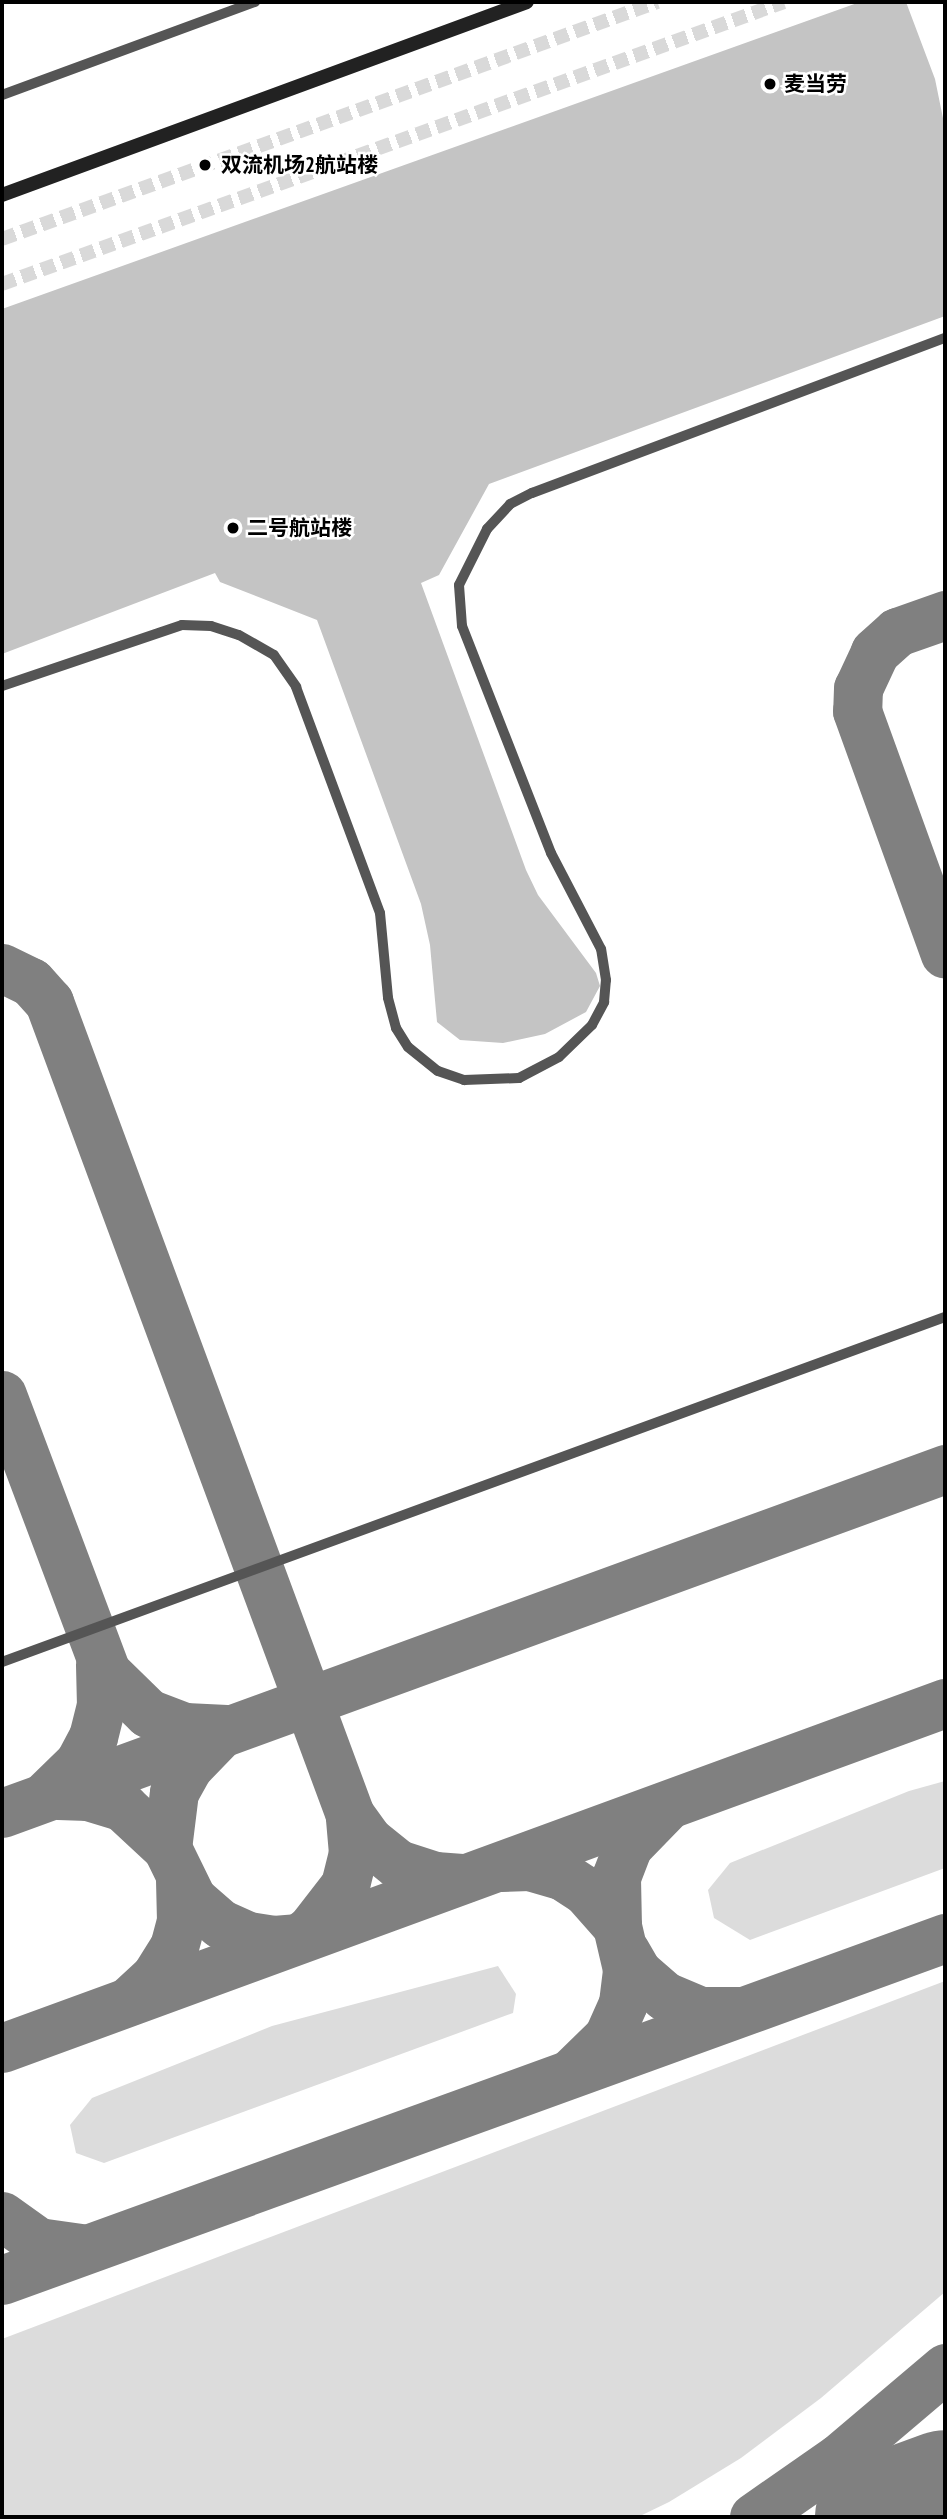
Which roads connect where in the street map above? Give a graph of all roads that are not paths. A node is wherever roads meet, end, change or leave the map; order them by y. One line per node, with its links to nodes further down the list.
1 (255, 2): 3 (lane)
2 (527, 2): 4 (street)
3 (2, 95)
4 (2, 195)
5 (945, 338): 6 (lane)
6 (2, 686)
7 (945, 1317): 8 (lane)
8 (2, 1662)

